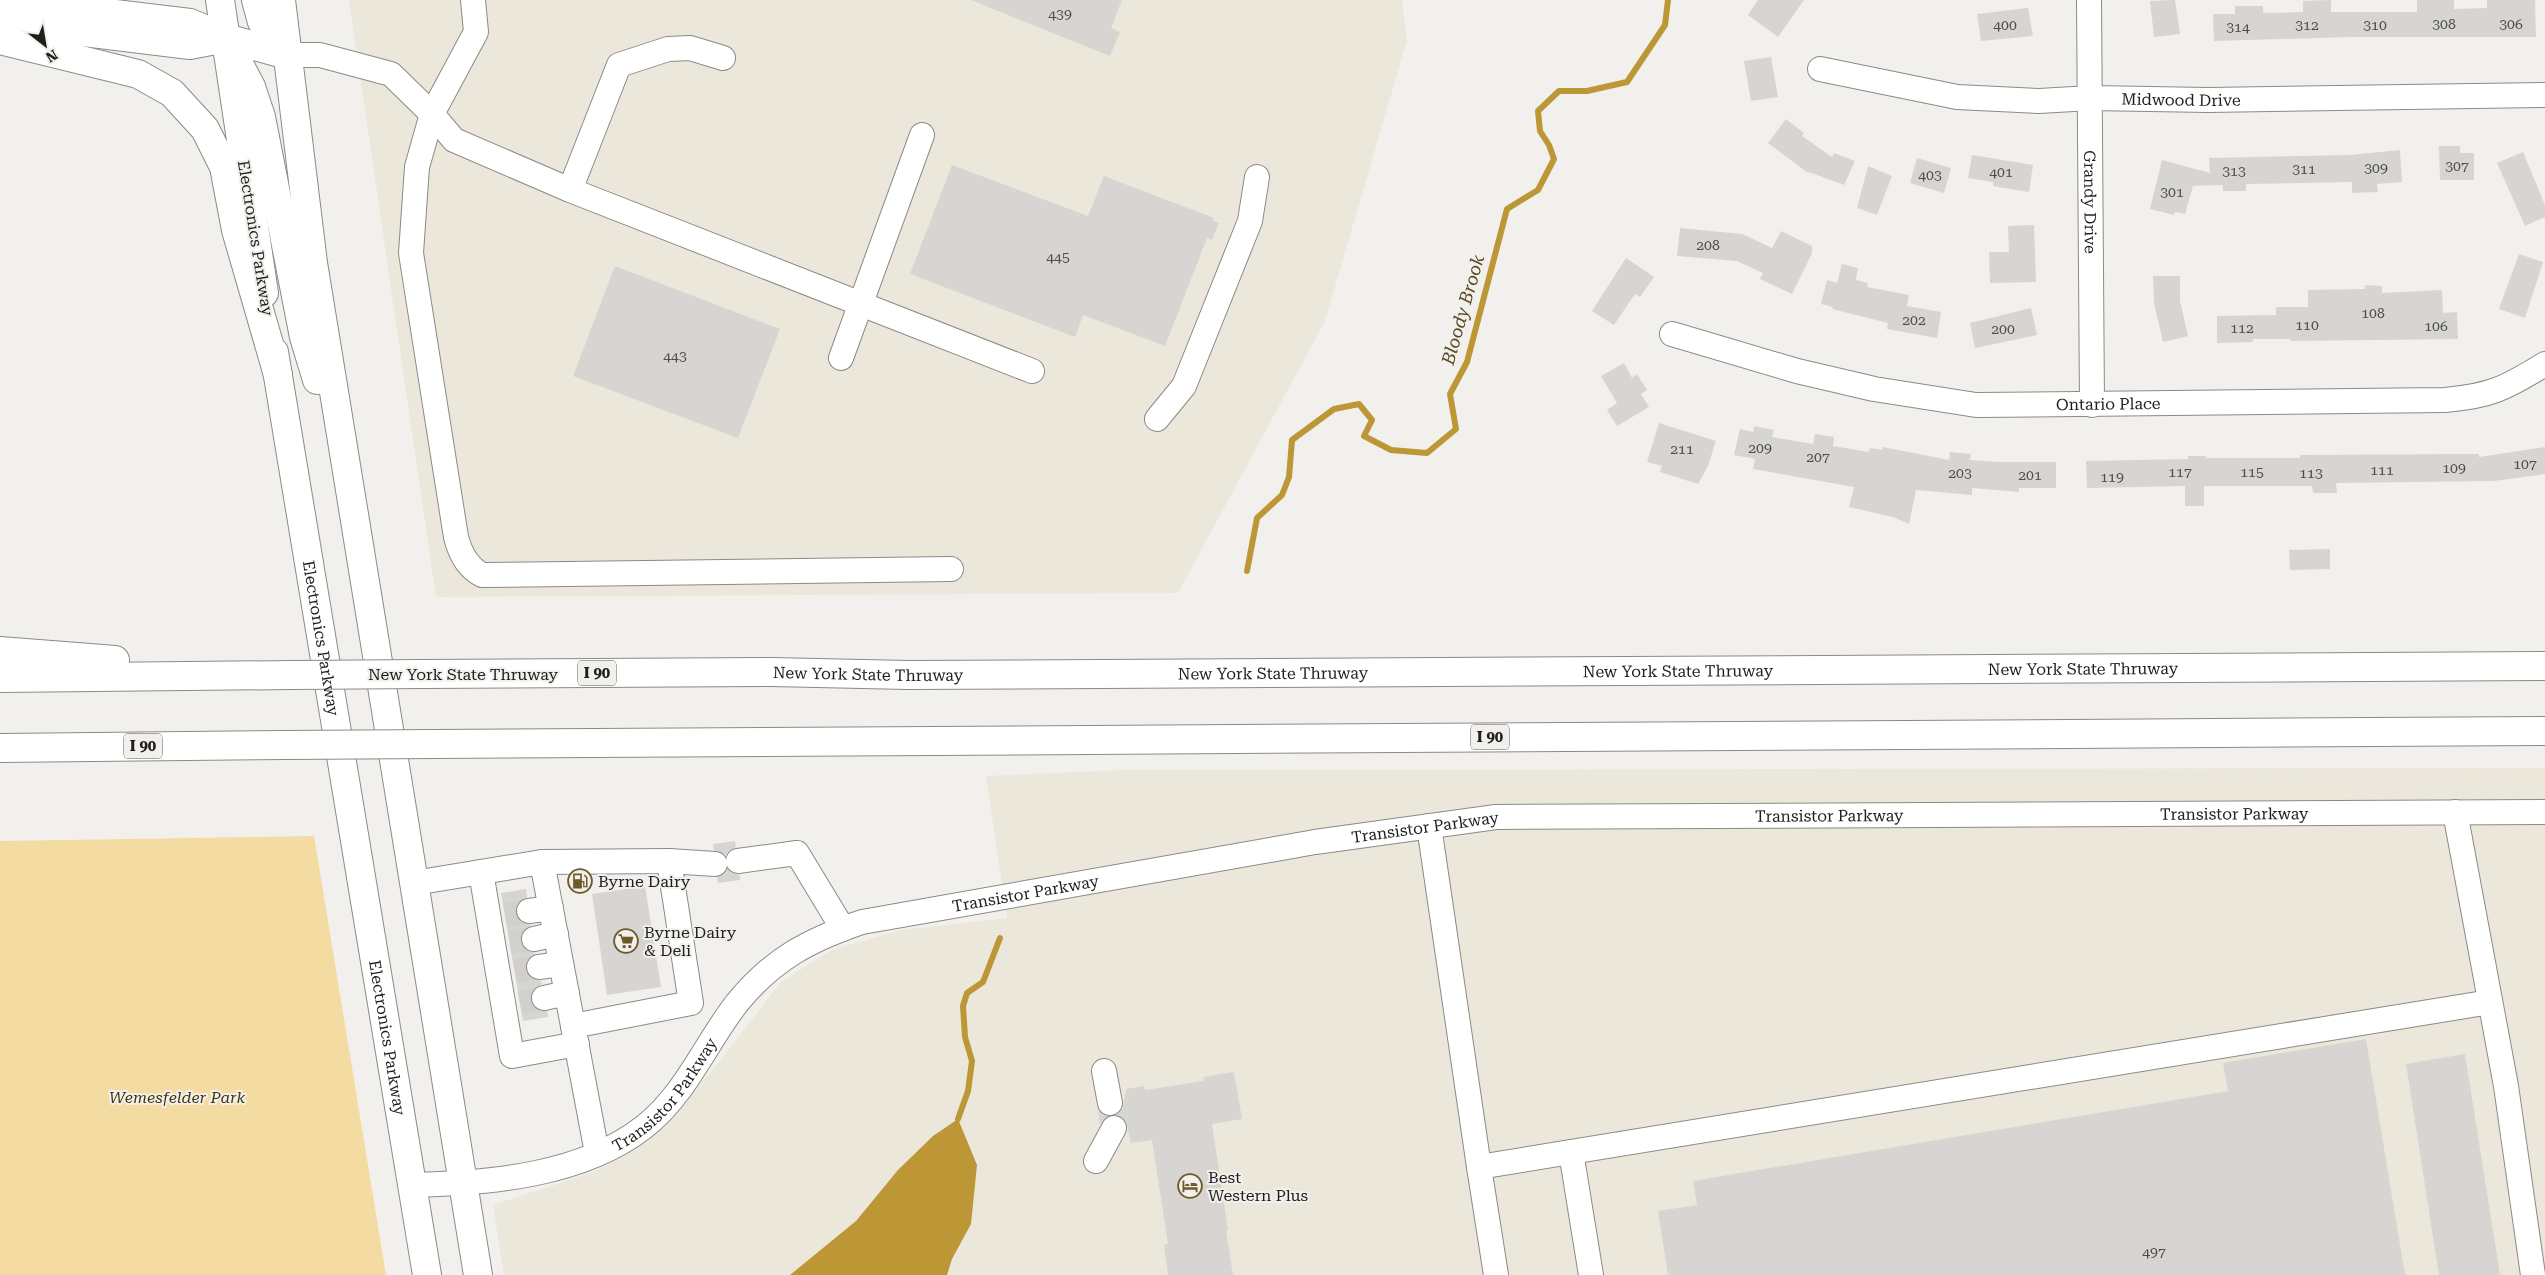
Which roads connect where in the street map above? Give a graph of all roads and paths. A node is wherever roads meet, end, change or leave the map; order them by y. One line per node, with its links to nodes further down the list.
1 (0, 0): 8 (main road)
2 (220, 0): 8 (main road, Electronics Parkway)
3 (256, 0): 10 (main road)
4 (281, 0): 10 (main road)
5 (473, 0): 15 (street)
6 (2089, 0): 14 (street, Grandy Drive)
7 (0, 22): 8 (main road)
8 (226, 38): 10 (main road); 24 (main road, Electronics Parkway); 27 (main road)
9 (0, 40): 24 (main road)
10 (287, 55): 15 (street); 27 (main road)
11 (723, 58): 18 (street)
12 (1820, 69): 14 (street, Midwood Drive)
13 (2545, 95): 14 (street, Midwood Drive)
14 (2091, 98): 25 (street, Grandy Drive)
15 (432, 114): 18 (street); 28 (street)
16 (922, 135): 19 (street)
17 (1257, 177): 26 (street)
18 (570, 190): 19 (street)
19 (861, 304): 21 (street); 23 (street)
20 (1672, 334): 25 (street, Ontario Place)
21 (841, 358)
22 (2545, 364): 25 (street, Ontario Place)
23 (1032, 371)
24 (278, 375): 55 (main road, Electronics Parkway)
25 (2092, 405)
26 (1156, 419)
27 (349, 490): 41 (main road)
28 (951, 569)
29 (0, 651): 31 (main road)
30 (2545, 666): 31 (main road, New York State Thruway / I 90, bridge)
31 (203, 675): 32 (main road, New York State Thruway / I 90)
32 (0, 678)
33 (2545, 731): 34 (main road, I 90, bridge)
34 (0, 748)
35 (2455, 812): 36 (street, Transistor Parkway); 37 (street, Transistor Parkway); 45 (street)
36 (2545, 812)
37 (1429, 826): 42 (street, Transistor Parkway); 53 (street)
38 (669, 861): 39 (street); 42 (street); 46 (street)
39 (542, 862): 40 (street); 43 (street)
40 (482, 872): 41 (street); 46 (street)
41 (414, 883): 54 (main road)
42 (843, 928): 51 (street, Transistor Parkway)
43 (567, 993): 44 (street); 46 (street)
44 (544, 998)
45 (2490, 1002): 50 (street); 60 (street)
46 (575, 1035): 51 (street)
47 (1104, 1071): 48 (street)
48 (1110, 1103)
49 (1114, 1128): 52 (street)
50 (1570, 1152): 53 (street); 59 (street)
51 (597, 1153): 54 (street, Transistor Parkway)
52 (1096, 1161)
53 (1479, 1167): 58 (street)
54 (463, 1184): 55 (street, Transistor Parkway); 57 (main road)
55 (412, 1185): 56 (main road, Electronics Parkway)
56 (427, 1275)
57 (478, 1275)
58 (1496, 1275)
59 (1592, 1275)
60 (2533, 1275)

